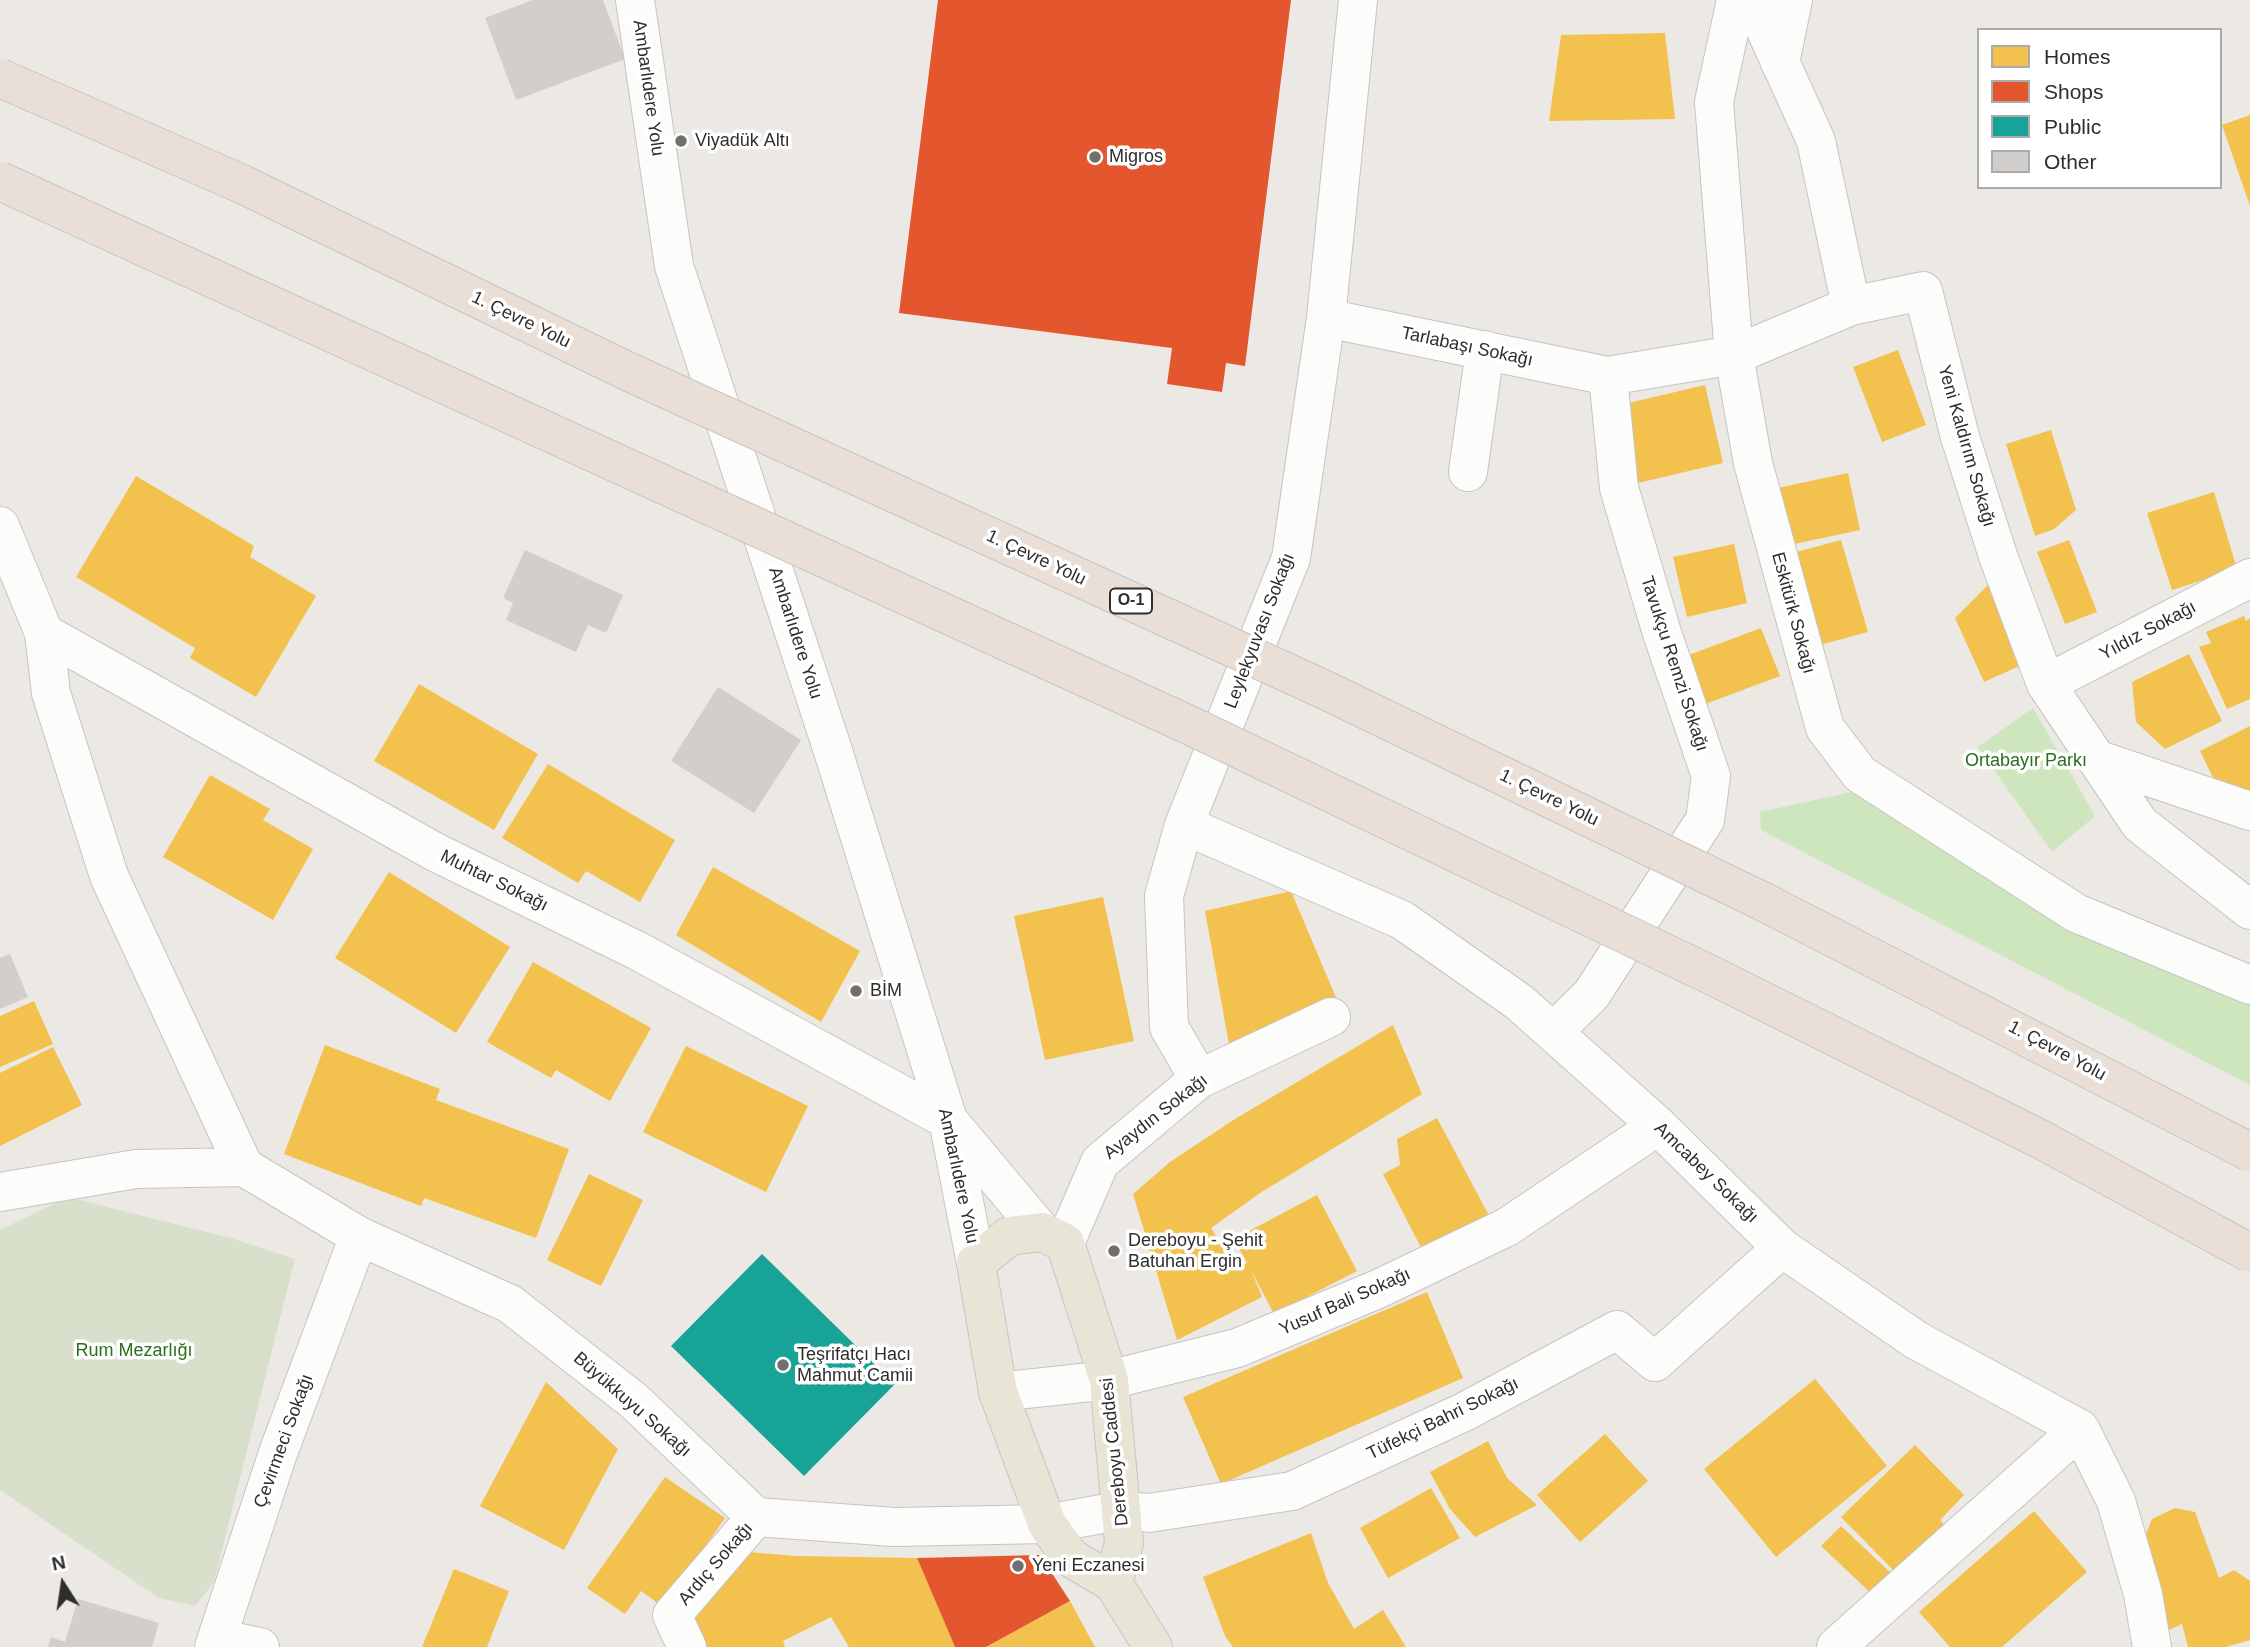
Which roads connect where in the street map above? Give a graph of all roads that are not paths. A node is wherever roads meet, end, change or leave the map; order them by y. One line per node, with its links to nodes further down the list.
1 (635, 0): 27 (street, Ambarlıdere Yolu)
2 (1358, 0): 10 (street, Leylekyuvası Sokağı)
3 (1735, 0): 12 (street, Eskitürk Sokağı)
4 (1752, 0): 6 (street)
5 (1793, 0): 6 (street)
6 (1780, 62): 9 (street)
7 (0, 78): 29 (highway, 1. Çevre Yolu / O-1, bridge)
8 (0, 181): 35 (highway, bridge)
9 (1851, 306): 12 (street); 18 (street, Yeni Kaldırım Sokağı)
10 (1326, 317): 11 (street, Tarlabaşı Sokağı); 21 (street, Leylekyuvası Sokağı)
11 (1485, 350): 13 (street, Tarlabaşı Sokağı); 14 (street)
12 (1734, 355): 13 (street); 23 (street, Eskitürk Sokağı)
13 (1608, 376): 25 (street, Tavukçu Remzi Sokağı)
14 (1468, 472)
15 (0, 526): 17 (street)
16 (2250, 578): 18 (street, Yıldız Sokağı)
17 (44, 633): 27 (street, Muhtar Sokağı); 30 (street)
18 (2046, 684): 19 (street, Yeni Kaldırım Sokağı)
19 (2096, 759): 20 (street); 22 (street, Yeni Kaldırım Sokağı)
20 (2250, 811)
21 (1184, 825): 25 (street, Amcabey Sokağı); 26 (street, Leylekyuvası Sokağı)
22 (2250, 910)
23 (2250, 985)
24 (1331, 1017): 26 (street, Ayaydın Sokağı)
25 (1553, 1032): 28 (street, Amcabey Sokağı)
26 (1199, 1079): 33 (street, Ayaydın Sokağı)
27 (948, 1120): 33 (street); 36 (street, Ambarlıdere Yolu)
28 (1658, 1126): 34 (street, Amcabey Sokağı); 37 (street, Yusuf Bali Sokağı)
29 (2250, 1152)
30 (244, 1167): 31 (street); 32 (street, Büyükkuyu Sokağı)
31 (0, 1192)
32 (359, 1236): 41 (street, Büyükkuyu Sokağı); 44 (street, Çevirmeci Sokağı)
33 (1053, 1238): 36 (main road); 37 (main road, Dereboyu Caddesi)
34 (1782, 1248): 39 (street, Amcabey Sokağı); 40 (street, Tüfekçi Bahri Sokağı)
35 (2250, 1252)
36 (976, 1263): 38 (main road)
37 (1109, 1380): 38 (street, Yusuf Bali Sokağı); 40 (main road, Dereboyu Caddesi)
38 (998, 1392): 42 (main road)
39 (2080, 1429): 48 (street); 49 (street)
40 (1123, 1510): 42 (street, Tüfekçi Bahri Sokağı); 43 (main road, Dereboyu Caddesi)
41 (756, 1517): 42 (street); 46 (street, Ardıç Sokağı)
42 (1047, 1524): 43 (main road)
43 (1113, 1583): 47 (main road)
44 (216, 1642): 45 (street)
45 (260, 1647)
46 (687, 1647)
47 (1153, 1647)
48 (1836, 1647)
49 (2152, 1647)

